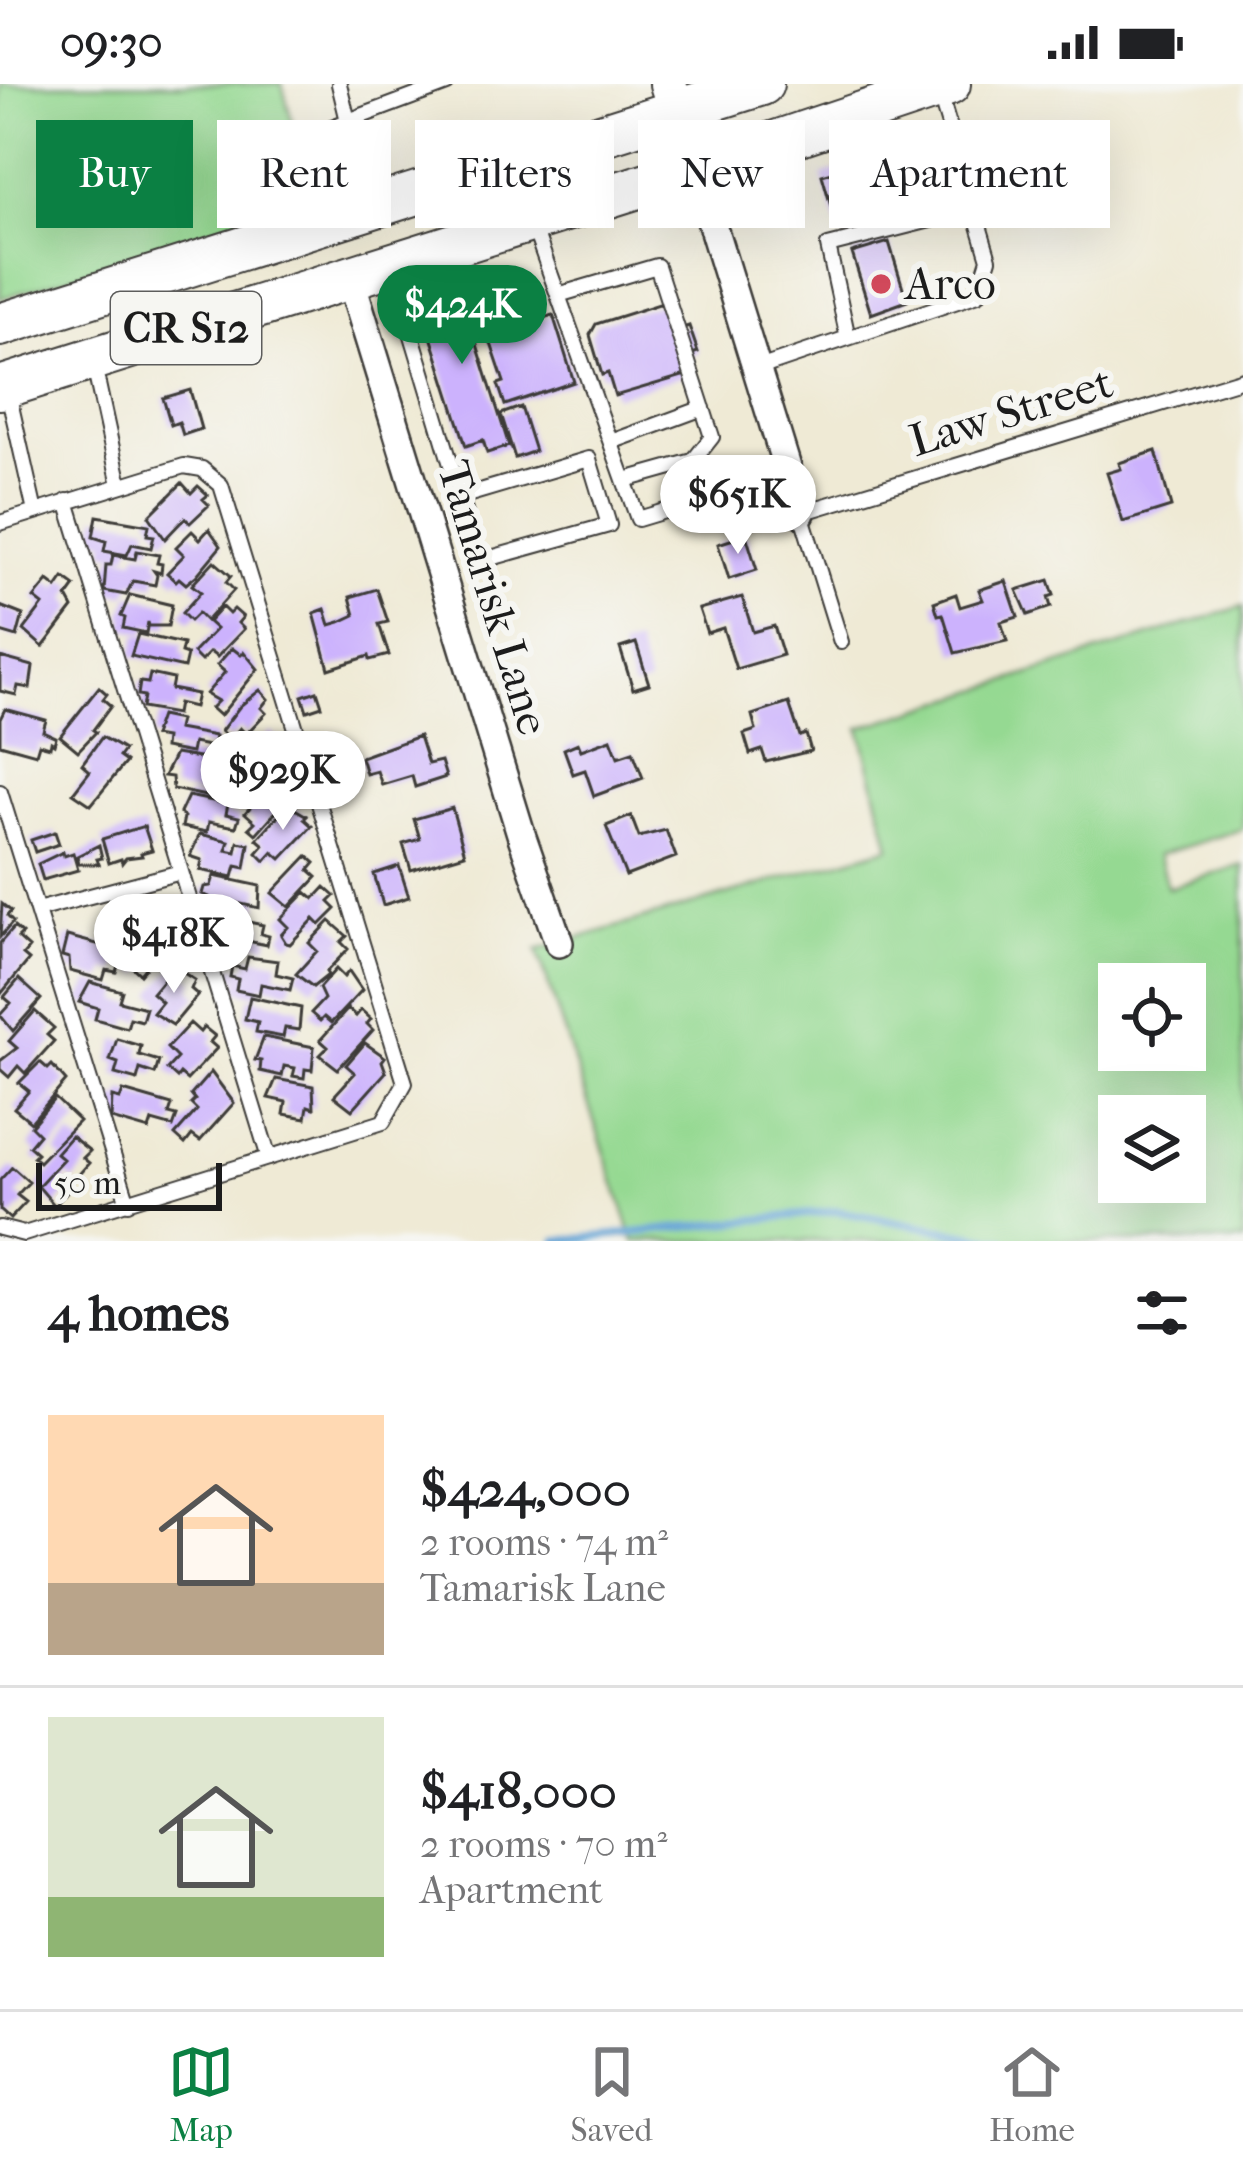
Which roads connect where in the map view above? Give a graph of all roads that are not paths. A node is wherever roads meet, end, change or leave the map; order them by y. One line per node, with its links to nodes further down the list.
1 (339, 84): 6 (lane)
2 (447, 84): 7 (lane)
3 (762, 84): 5 (main road, CR S12)
4 (944, 86): 8 (lane); 9 (main road, CR S12)
5 (672, 98): 10 (main road, CR S12)
6 (348, 120)
7 (351, 120)
8 (952, 120)
9 (805, 132)
10 (391, 199)
11 (307, 228): 20 (main road, CR S12)
12 (505, 228): 17 (main road, CR S12)
13 (534, 228): 19 (lane)
14 (713, 228): 23 (street)
15 (899, 228): 21 (lane)
16 (979, 228): 21 (lane)
17 (390, 264): 18 (main road, CR S12); 31 (lane)
18 (350, 277): 22 (main road, CR S12); 40 (street, Tamarisk Lane)
19 (558, 295): 26 (lane); 27 (lane)
20 (0, 325)
21 (848, 338): 23 (lane)
22 (92, 357): 25 (main road, CR S12); 30 (lane)
23 (756, 369): 28 (street)
24 (1243, 379): 34 (lane, Law Street)
25 (3, 387): 33 (lane)
26 (703, 408): 27 (lane); 29 (lane)
27 (611, 442): 29 (lane)
28 (788, 474): 29 (lane); 34 (street)
29 (625, 480)
30 (120, 485): 32 (lane); 41 (lane)
31 (460, 497): 31 (lane)
32 (67, 501): 33 (lane); 38 (lane)
33 (35, 512): 35 (lane)
34 (801, 513): 36 (lane)
35 (0, 523)
36 (841, 642)
37 (0, 791): 39 (lane)
38 (181, 872): 39 (lane); 41 (lane)
39 (38, 910): 42 (lane)
40 (560, 944)
41 (269, 1159): 42 (lane)
42 (128, 1203): 43 (lane)
43 (0, 1228)

